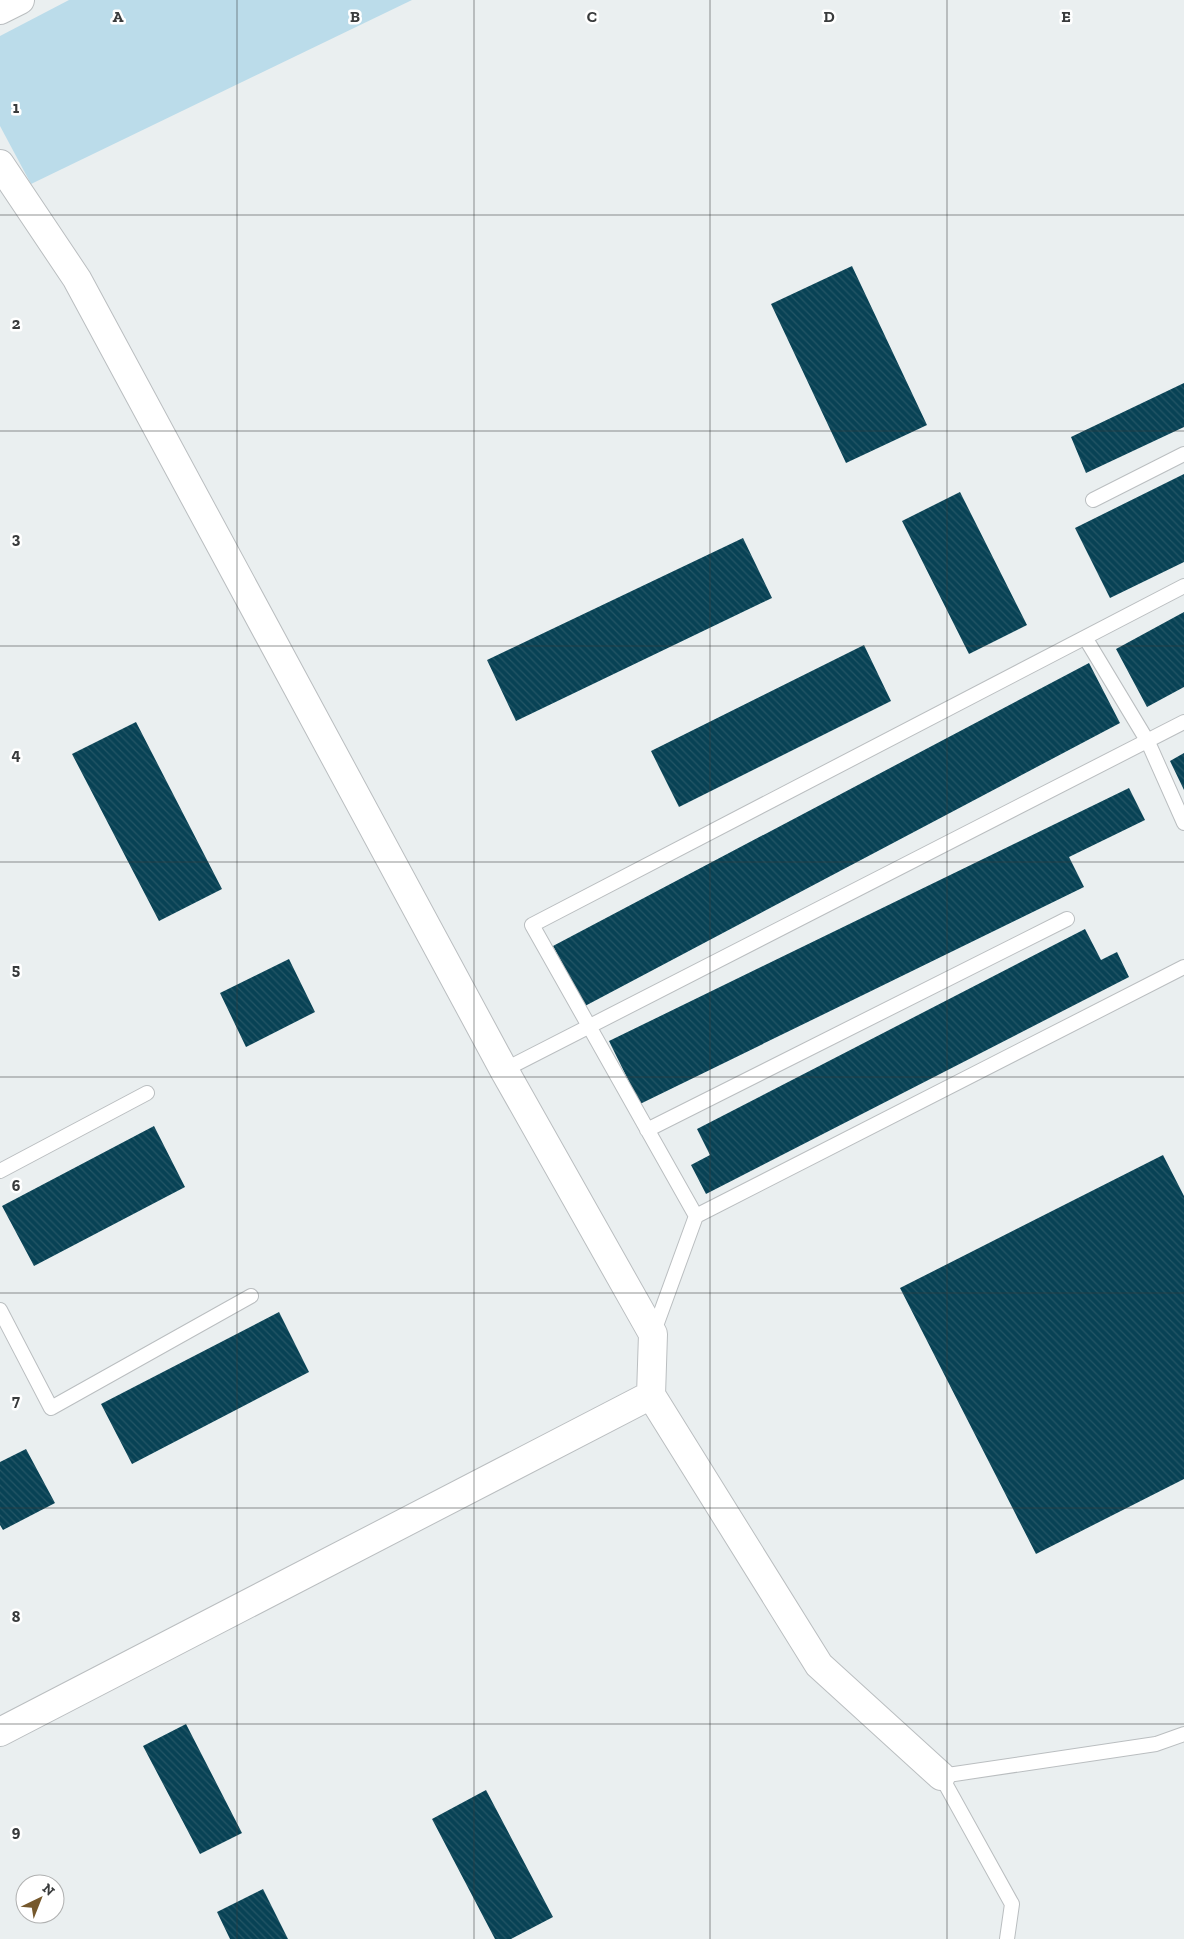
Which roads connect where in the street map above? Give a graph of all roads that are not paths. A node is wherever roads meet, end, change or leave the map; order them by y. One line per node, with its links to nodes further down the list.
1 (20, 0): 2 (street)
2 (0, 10)
3 (0, 164): 14 (street)
4 (1184, 454): 5 (lane)
5 (1093, 500)
6 (1184, 586): 7 (lane)
7 (1086, 639): 9 (lane); 13 (lane)
8 (1184, 722): 9 (lane)
9 (1148, 742): 10 (lane); 13 (lane)
10 (1184, 823)
11 (1067, 919): 16 (lane)
12 (1184, 967): 18 (lane)
13 (589, 1027): 14 (lane); 16 (lane)
14 (504, 1070): 21 (street)
15 (148, 1093): 17 (lane)
16 (647, 1130): 18 (lane)
17 (0, 1170)
18 (696, 1216): 21 (lane)
19 (251, 1296): 20 (lane)
20 (0, 1310)
21 (653, 1334): 22 (street)
22 (651, 1395): 23 (street); 25 (street)
23 (0, 1732)
24 (1184, 1734): 25 (lane)
25 (940, 1776): 26 (lane)
26 (1007, 1939)

